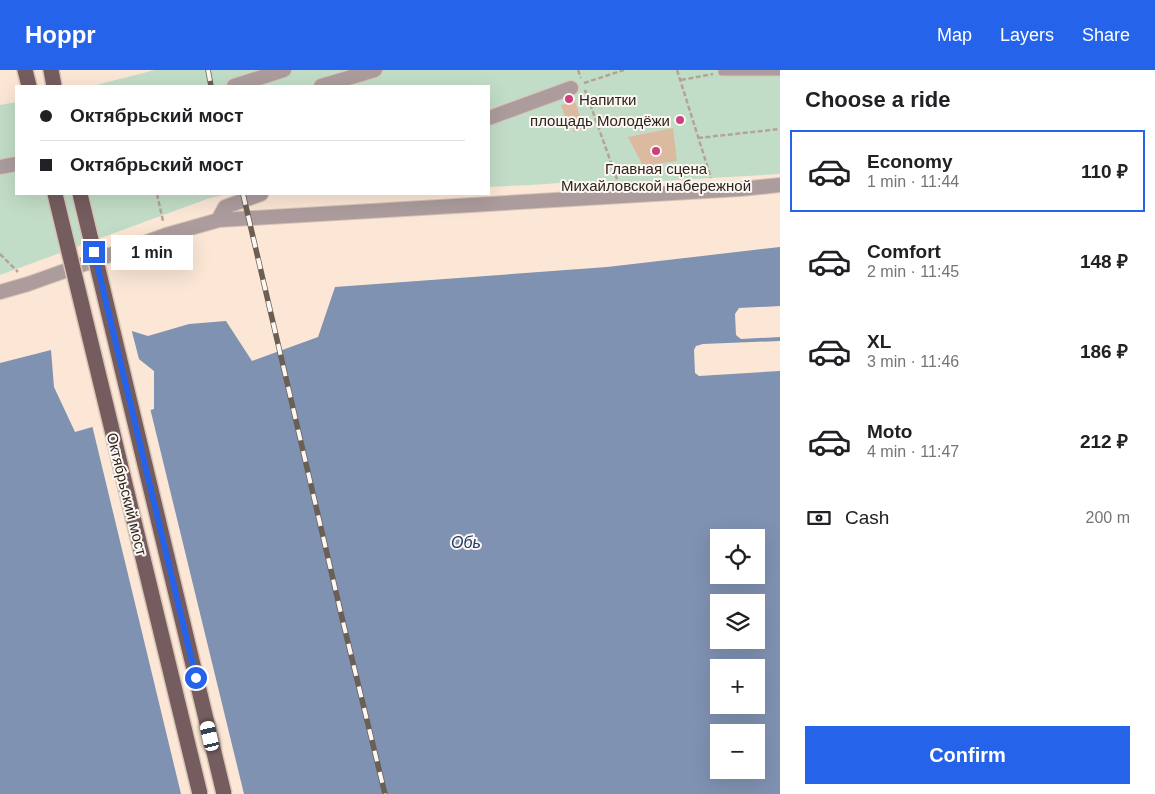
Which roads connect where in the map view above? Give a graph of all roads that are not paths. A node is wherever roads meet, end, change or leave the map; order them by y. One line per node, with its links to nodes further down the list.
1 (25, 70): 7 (main road)
2 (50, 70): 8 (main road)
3 (284, 70): 9 (street)
4 (375, 70): 10 (street)
5 (722, 72): 6 (lane)
6 (780, 72)
7 (29, 85)
8 (54, 85)
9 (237, 85)
10 (324, 85)
11 (577, 86): 12 (street)
12 (490, 118)
13 (15, 164): 14 (street)
14 (0, 167)
15 (780, 185): 20 (street)
16 (55, 195): 21 (main road, Октябрьский мост, bridge)
17 (80, 195): 22 (main road, Октябрьский мост, bridge)
18 (258, 195): 19 (street)
19 (219, 218)
20 (0, 292)
21 (200, 794)
22 (224, 794)

